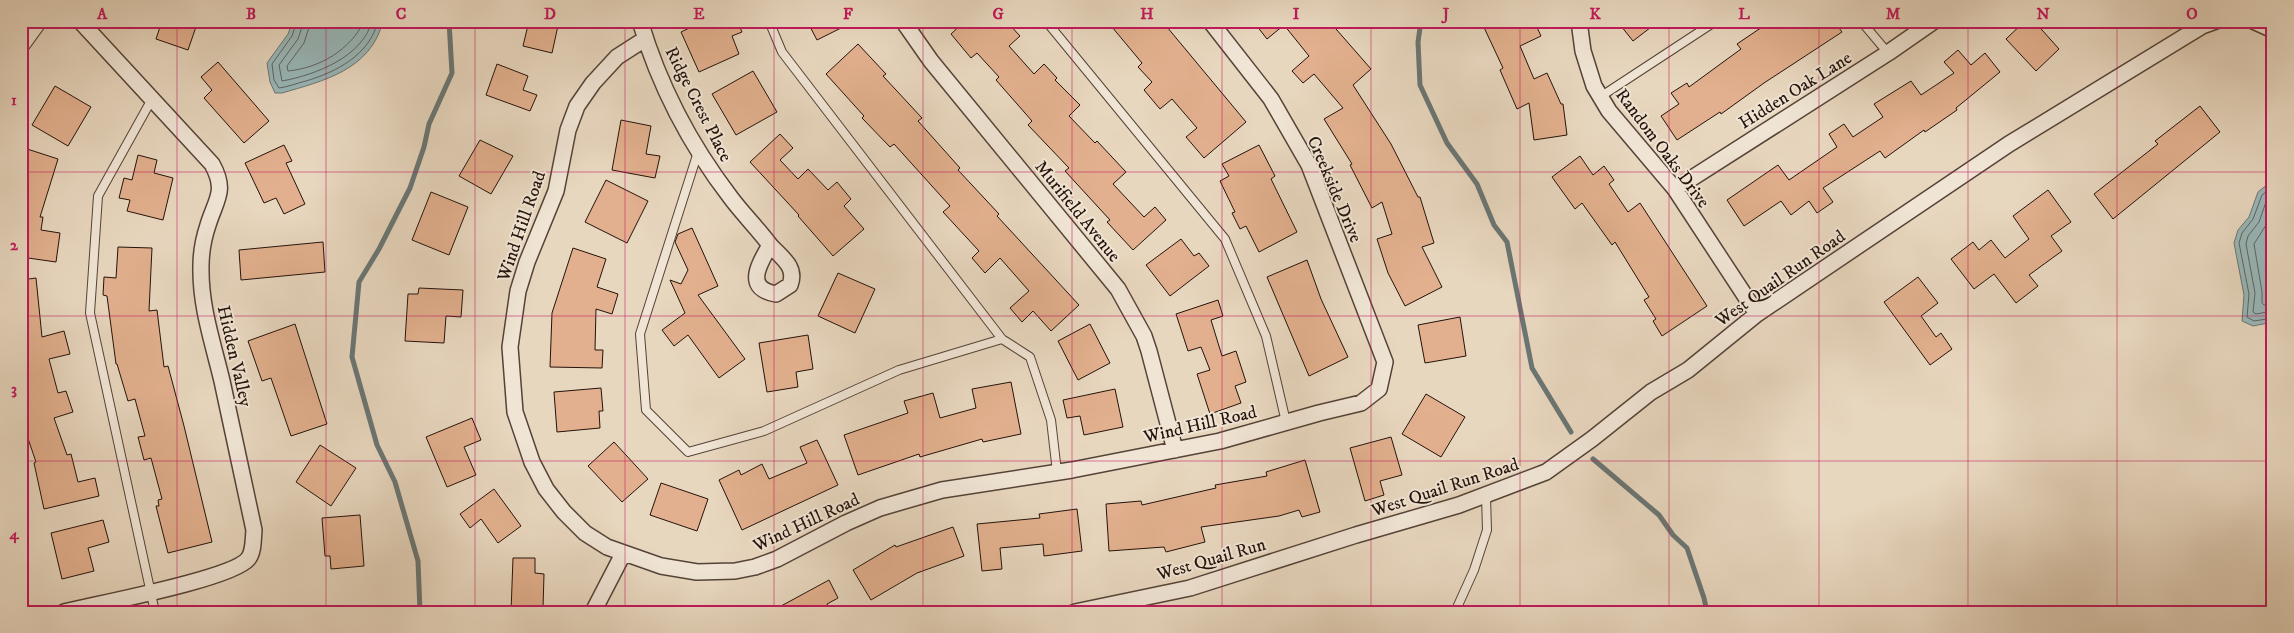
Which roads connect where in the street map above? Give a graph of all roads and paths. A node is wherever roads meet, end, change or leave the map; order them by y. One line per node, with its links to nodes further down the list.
1 (37, 21): 16 (street)
2 (80, 21): 19 (street, Hidden Valley)
3 (640, 21): 15 (street, Ridge Crest Place)
4 (769, 21): 24 (lane)
5 (903, 21): 27 (street, Murifield Avenue)
6 (1046, 21): 26 (lane)
7 (1210, 21): 25 (street, Creekside Drive)
8 (1579, 21): 18 (street, Random Oaks Drive)
9 (1716, 21): 18 (lane)
10 (1861, 21): 17 (lane)
11 (1934, 21): 17 (street, Hidden Oak Lane)
12 (2216, 21): 23 (street, West Quail Run Road)
13 (2254, 21): 14 (street)
14 (2273, 30)
15 (645, 39): 20 (street, Ridge Crest Place); 31 (street, Wind Hill Road)
16 (21, 43)
17 (1888, 53): 21 (street, Hidden Oak Lane)
18 (1600, 97): 21 (street, Random Oaks Drive)
19 (152, 99): 32 (lane); 32 (street, Hidden Valley)
20 (698, 152): 22 (street, Ridge Crest Place); 24 (lane)
21 (1675, 189): 23 (street, Random Oaks Drive)
22 (770, 245)
23 (1757, 314): 29 (street, West Quail Run Road)
24 (1002, 339): 28 (lane)
25 (1379, 389): 26 (street, Wind Hill Road)
26 (1286, 422): 27 (street, Wind Hill Road)
27 (1175, 450): 28 (street, Wind Hill Road)
28 (1058, 472): 31 (street, Wind Hill Road)
29 (1486, 496): 30 (street, West Quail Run Road); 37 (lane)
30 (1356, 535): 36 (street, West Quail Run)
31 (623, 554): 35 (street)
32 (150, 592): 33 (street, Hidden Valley); 34 (lane)
33 (64, 612)
34 (154, 612)
35 (593, 612)
36 (1076, 612)
37 (1456, 612)

